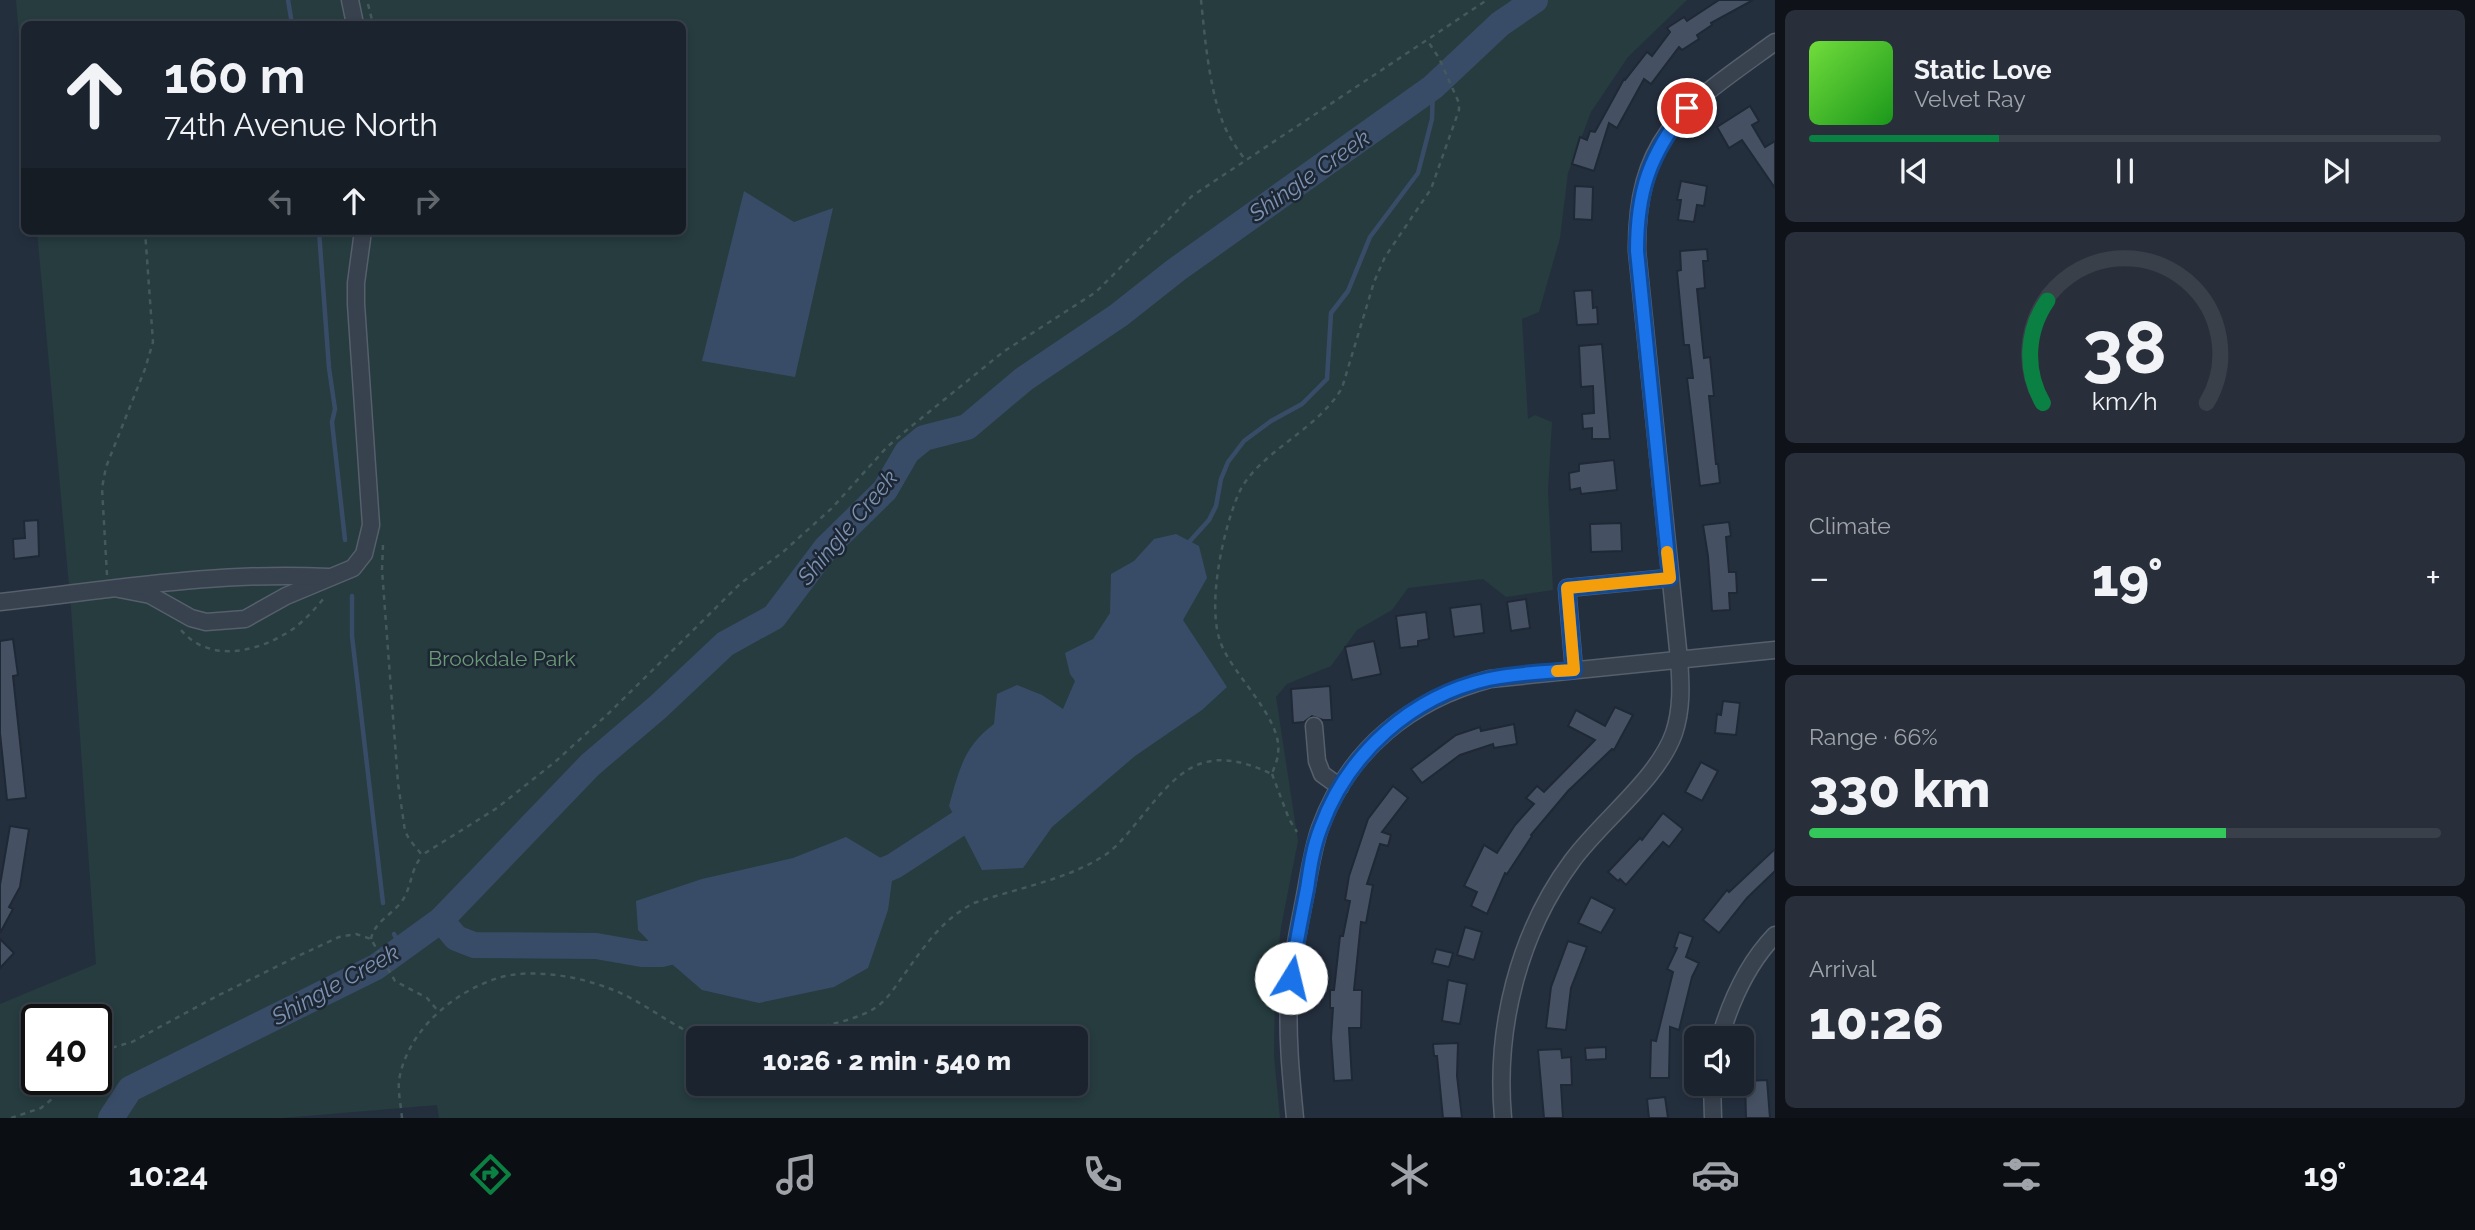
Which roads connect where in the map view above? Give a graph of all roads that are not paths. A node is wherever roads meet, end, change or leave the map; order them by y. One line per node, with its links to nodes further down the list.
1 (350, 0): 2 (street)
2 (354, 21)
3 (1770, 46): 4 (street); 8 (street)
4 (1775, 63)
5 (362, 235): 7 (street)
6 (265, 575): 7 (street); 9 (street); 12 (street)
7 (335, 578): 12 (street)
8 (1670, 578): 15 (street); 16 (street)
9 (180, 581): 10 (street); 13 (street)
10 (113, 586): 11 (street); 13 (street)
11 (0, 602)
12 (275, 602): 13 (street)
13 (176, 609)
14 (1775, 650): 15 (street)
15 (1679, 659): 16 (street); 23 (street)
16 (1574, 670): 18 (street)
17 (1314, 726): 18 (street)
18 (1340, 787): 22 (street)
19 (1775, 935): 20 (street)
20 (1723, 1026)
21 (1712, 1096): 24 (street)
22 (1295, 1118)
23 (1503, 1118)
24 (1713, 1118)

